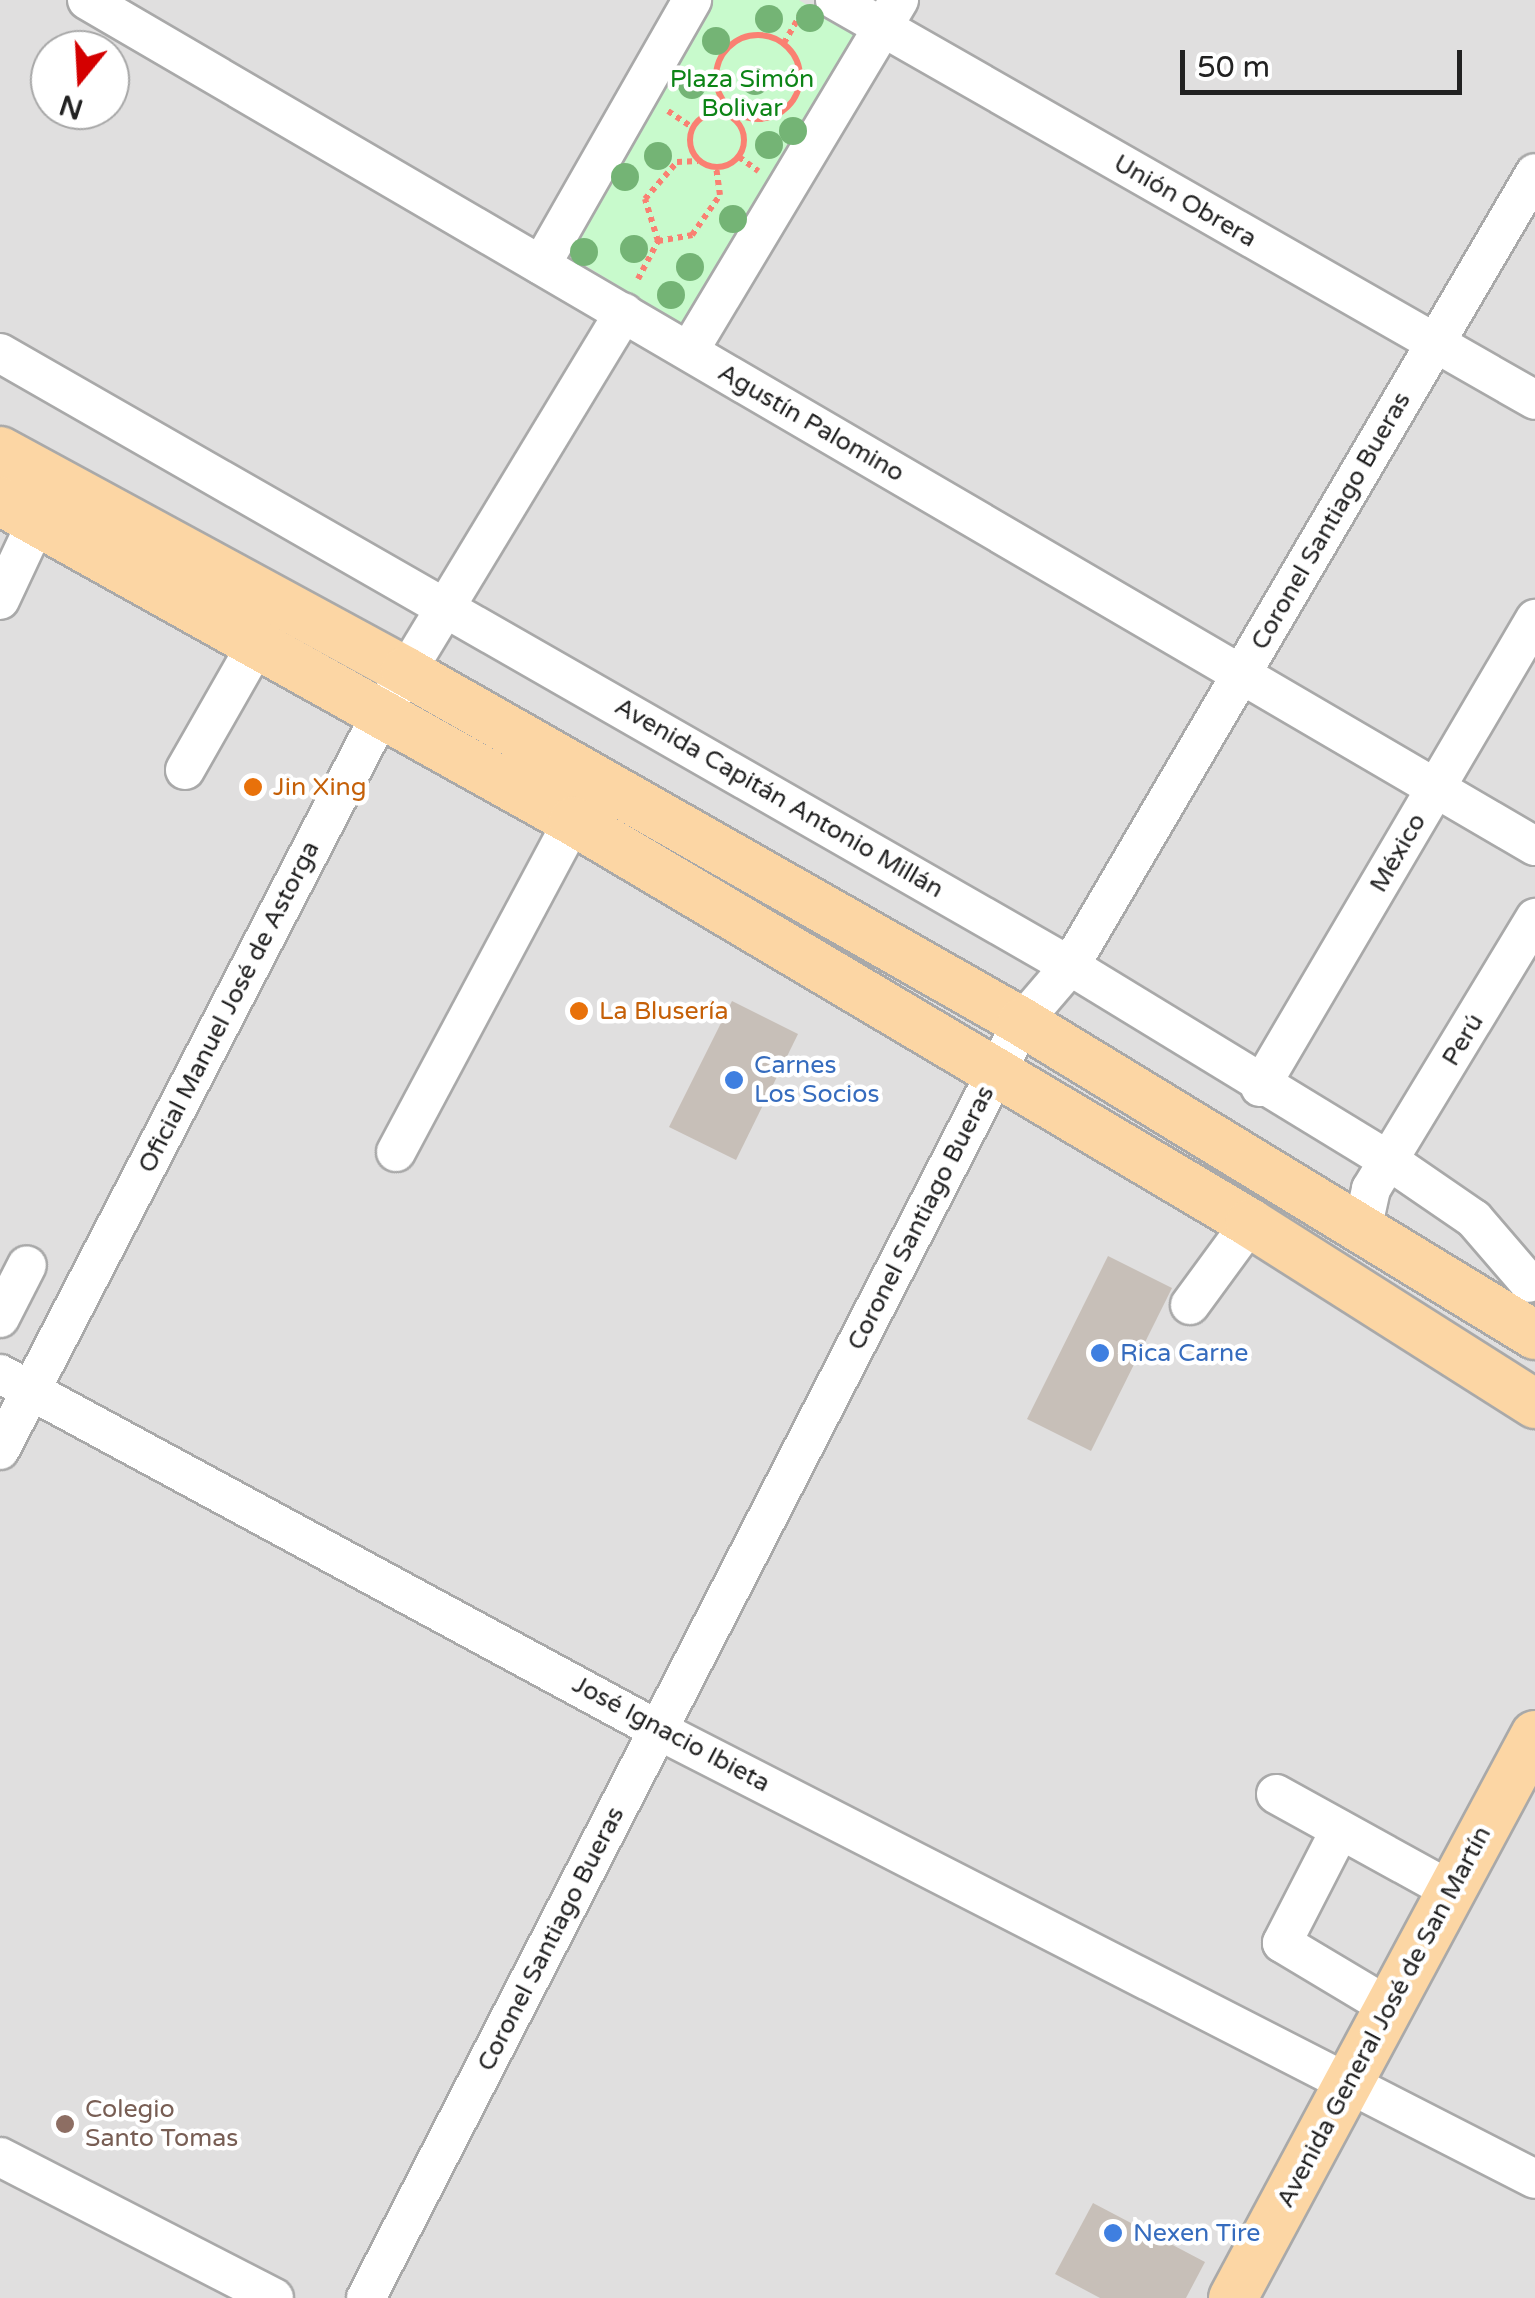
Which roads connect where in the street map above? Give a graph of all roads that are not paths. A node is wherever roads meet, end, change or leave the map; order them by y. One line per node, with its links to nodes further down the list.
1 (88, 0): 6 (street, Agustín Palomino)
2 (692, 0): 6 (street)
3 (821, 2): 4 (street, Unión Obrera)
4 (891, 14): 8 (street, Unión Obrera); 9 (street)
5 (1535, 173): 8 (street, Coronel Santiago Bueras)
6 (541, 265): 7 (street, Agustín Palomino)
7 (627, 303): 9 (street, Agustín Palomino); 15 (street, Oficial Manuel José de Astorga)
8 (1435, 343): 11 (street, Unión Obrera); 19 (street, Coronel Santiago Bueras)
9 (690, 351): 19 (street, Agustín Palomino)
10 (0, 353): 15 (street, Avenida Capitán Antonio Millán)
11 (1535, 400)
12 (0, 452): 18 (main road)
13 (18, 511): 14 (street); 17 (main road)
14 (0, 600)
15 (443, 602): 18 (street, Oficial Manuel José de Astorga); 26 (street, Avenida Capitán Antonio Millán)
16 (1535, 619): 22 (street, México)
17 (257, 644): 20 (main road); 21 (street)
18 (404, 671): 20 (street, Oficial Manuel José de Astorga); 27 (main road)
19 (1241, 674): 22 (street, Agustín Palomino); 26 (street, Coronel Santiago Bueras)
20 (382, 712): 23 (main road); 39 (street, Oficial Manuel José de Astorga)
21 (185, 770)
22 (1435, 789): 24 (street, Agustín Palomino); 29 (street, México)
23 (573, 822): 28 (main road); 30 (street)
24 (1535, 846)
25 (1535, 918): 31 (street, Perú)
26 (1070, 966): 27 (street, Coronel Santiago Bueras); 29 (street, Avenida Capitán Antonio Millán)
27 (1022, 1022): 28 (street, Coronel Santiago Bueras); 33 (main road)
28 (996, 1072): 32 (main road); 42 (street, Coronel Santiago Bueras)
29 (1260, 1087): 31 (street, Avenida Capitán Antonio Millán)
30 (396, 1152)
31 (1391, 1162): 33 (street, Perú); 35 (street, Avenida Capitán Antonio Millán)
32 (1250, 1223): 36 (street); 40 (main road)
33 (1362, 1230): 38 (main road)
34 (27, 1266): 37 (street)
35 (1529, 1283)
36 (1190, 1304)
37 (0, 1318)
38 (1535, 1335)
39 (15, 1382): 41 (street, Oficial Manuel José de Astorga); 42 (street, José Ignacio Ibieta)
40 (1535, 1404)
41 (0, 1450)
42 (658, 1730): 48 (street, José Ignacio Ibieta); 52 (street, Coronel Santiago Bueras)
43 (1535, 1735): 46 (main road, Avenida General José de San Martín)
44 (1276, 1794): 45 (street)
45 (1340, 1830): 46 (street); 47 (street)
46 (1452, 1891): 47 (main road, Avenida General José de San Martín)
47 (1389, 2007): 48 (main road, Avenida General José de San Martín)
48 (1350, 2080): 50 (street, José Ignacio Ibieta); 53 (main road, Avenida General José de San Martín)
49 (0, 2157): 51 (street)
50 (1535, 2179)
51 (274, 2298)
52 (366, 2298)
53 (1233, 2298)

